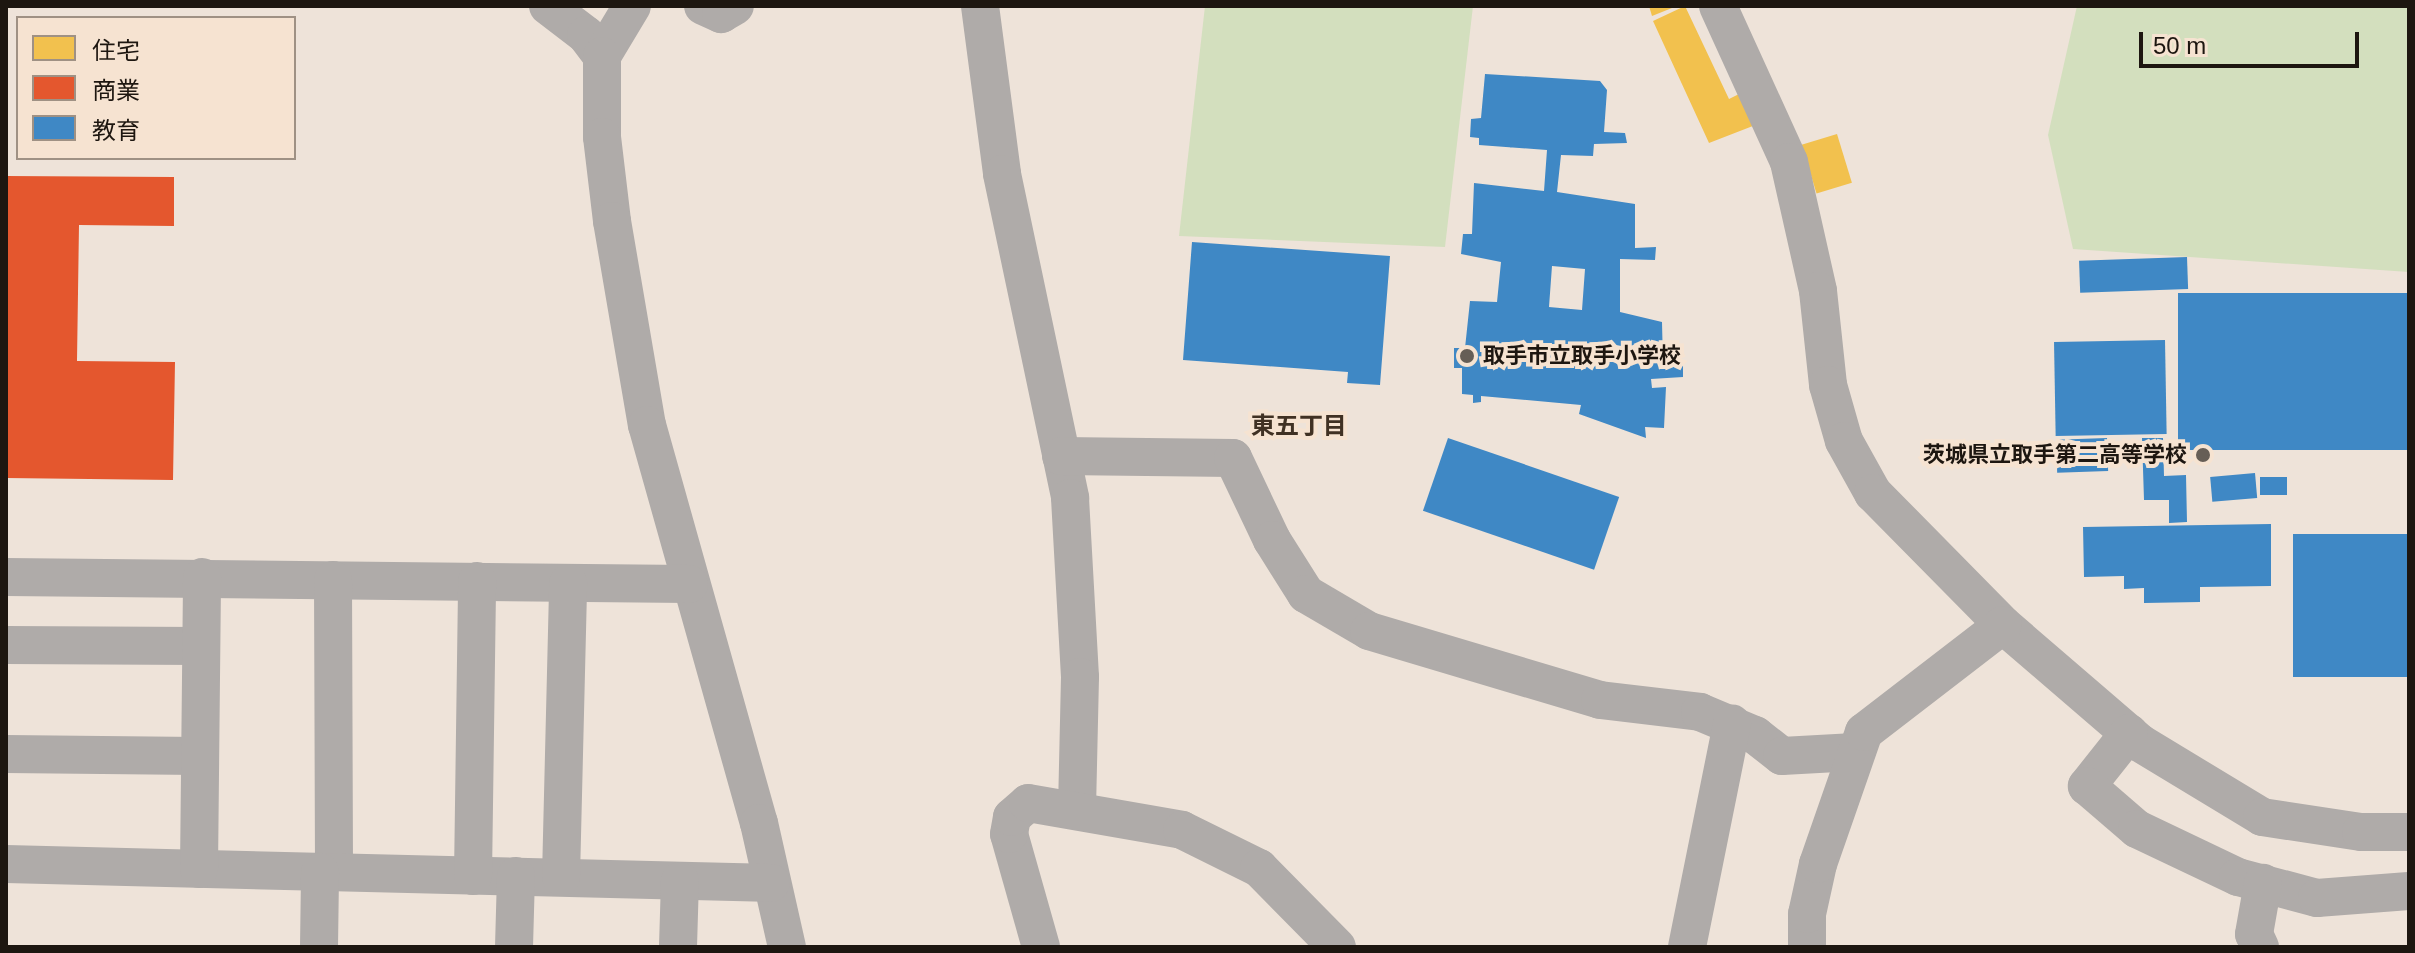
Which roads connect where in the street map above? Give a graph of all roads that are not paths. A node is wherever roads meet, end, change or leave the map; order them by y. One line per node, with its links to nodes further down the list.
1 (548, 6): 7 (street)
2 (632, 6): 7 (street)
3 (703, 6): 4 (street)
4 (735, 6)
5 (980, 6): 8 (street)
6 (1718, 6): 15 (street)
7 (602, 56): 14 (street)
8 (1061, 456): 18 (street); 23 (street)
9 (6, 577): 10 (street)
10 (202, 577): 11 (street); 17 (street)
11 (333, 580): 12 (street); 27 (street)
12 (477, 581): 13 (street); 28 (street)
13 (568, 583): 14 (street); 30 (street)
14 (689, 584): 32 (street)
15 (2003, 625): 19 (street); 20 (street)
16 (6, 645): 17 (street)
17 (201, 646): 22 (street)
18 (1732, 723): 20 (street); 41 (street)
19 (2129, 733): 24 (street); 33 (street)
20 (1855, 752): 42 (street)
21 (6, 754): 22 (street)
22 (199, 756): 26 (street)
23 (1077, 808): 39 (street); 40 (street)
24 (2409, 832)
25 (6, 864): 26 (street)
26 (199, 869): 27 (street)
27 (327, 872): 28 (street); 35 (street)
28 (473, 876): 29 (street)
29 (516, 876): 30 (street); 36 (street)
30 (561, 877): 31 (street)
31 (680, 881): 32 (street); 37 (street)
32 (771, 883): 38 (street)
33 (2263, 883): 34 (street); 43 (street)
34 (2409, 891)
35 (319, 947)
36 (514, 947)
37 (678, 947)
38 (787, 947)
39 (1041, 947)
40 (1337, 947)
41 (1687, 947)
42 (1807, 947)
43 (2260, 947)

